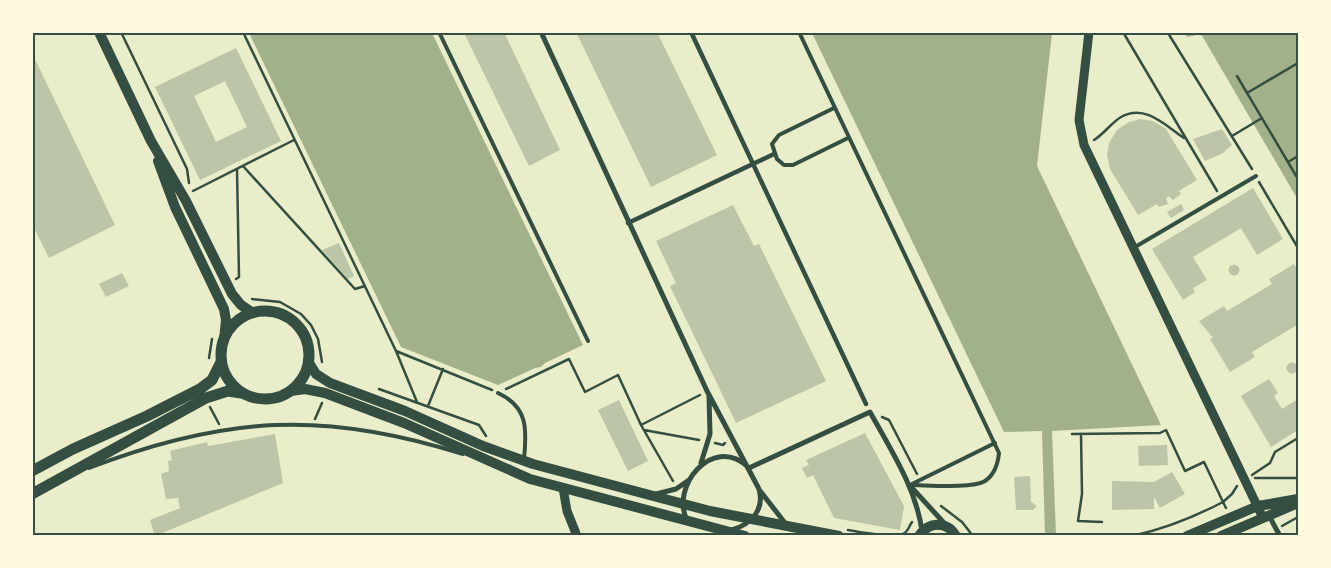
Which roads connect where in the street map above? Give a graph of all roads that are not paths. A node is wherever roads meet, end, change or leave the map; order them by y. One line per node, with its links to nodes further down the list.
1 (99, 32): 9 (main road)
2 (439, 32): 17 (lane)
3 (541, 32): 13 (street)
4 (691, 32): 11 (street)
5 (799, 32): 7 (lane)
6 (1089, 32): 14 (street)
7 (834, 108): 8 (lane); 10 (lane)
8 (848, 138): 10 (lane); 25 (lane)
9 (152, 142): 15 (main road); 16 (main road)
10 (774, 154): 11 (street)
11 (753, 164): 13 (street); 24 (street)
12 (1256, 176): 14 (lane)
13 (628, 223): 21 (street)
14 (1133, 248): 40 (street)
15 (253, 313): 16 (main road); 18 (main road)
16 (219, 337): 19 (main road)
17 (588, 341)
18 (308, 361): 20 (main road); 26 (main road)
19 (221, 362): 23 (main road); 30 (main road)
20 (291, 390): 23 (main road); 27 (main road)
21 (707, 391): 28 (street); 29 (street)
22 (498, 393): 26 (lane)
23 (243, 394): 32 (main road)
24 (866, 404)
25 (995, 443): 33 (lane); 33 (lane)
26 (524, 461): 37 (main road)
27 (493, 464): 32 (lane); 34 (main road)
28 (700, 466): 29 (street); 31 (street)
29 (749, 468): 33 (street); 35 (street)
30 (32, 471)
31 (692, 478): 37 (street); 39 (street)
32 (50, 484): 36 (main road)
33 (910, 485): 46 (street); 47 (street)
34 (563, 488): 43 (main road); 48 (street)
35 (759, 489): 42 (street); 44 (street)
36 (32, 494)
37 (647, 495): 39 (main road)
38 (1298, 501): 40 (main road); 41 (main road)
39 (684, 504): 42 (main road); 43 (street)
40 (1261, 506): 41 (street); 51 (main road)
41 (1266, 516): 52 (main road); 53 (street)
42 (752, 519): 44 (main road); 45 (street)
43 (689, 522): 45 (main road)
44 (789, 527): 50 (main road)
45 (727, 532): 49 (main road)
46 (954, 533): 47 (main road)
47 (921, 534)
48 (577, 536)
49 (744, 536)
50 (839, 536)
51 (1187, 536)
52 (1221, 536)
53 (1280, 536)

